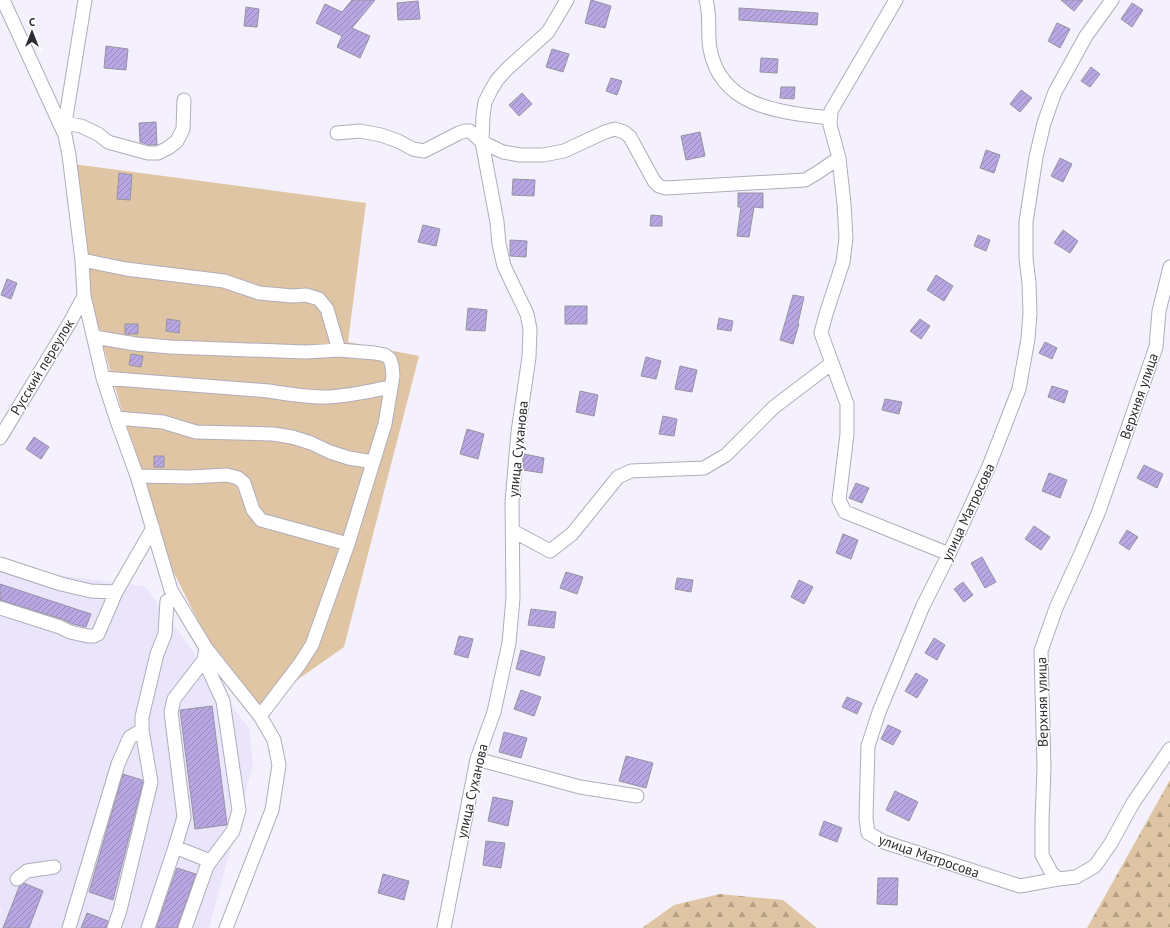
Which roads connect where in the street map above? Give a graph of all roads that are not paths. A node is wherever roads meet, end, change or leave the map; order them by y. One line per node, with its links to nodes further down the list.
1 (3, 0): 9 (street)
2 (85, 0): 9 (street)
3 (567, 0): 11 (street, улица Суханова)
4 (706, 0): 8 (street)
5 (896, 0): 8 (street)
6 (1112, 0): 28 (street, улица Матросова)
7 (184, 100): 9 (street)
8 (830, 118): 12 (street)
9 (65, 129): 13 (street)
10 (337, 133): 11 (street)
11 (482, 142): 12 (street); 26 (street, улица Суханова)
12 (839, 158): 18 (street)
13 (82, 260): 15 (street); 17 (street)
14 (1170, 267): 43 (street, Верхняя улица)
15 (84, 296): 16 (street); 22 (street, Русский переулок)
16 (94, 337): 17 (street); 19 (street)
17 (339, 350): 20 (street)
18 (832, 363): 26 (street); 28 (street)
19 (103, 378): 20 (street); 21 (street)
20 (391, 388): 23 (street)
21 (116, 418): 23 (street); 24 (street)
22 (0, 438)
23 (373, 462): 27 (street)
24 (137, 476): 25 (street); 27 (street)
25 (153, 528): 30 (street); 33 (street)
26 (513, 531): 37 (street, улица Суханова)
27 (348, 544): 34 (street)
28 (949, 554): 43 (street, улица Матросова)
29 (0, 564): 30 (street)
30 (116, 592): 32 (street)
31 (167, 601): 35 (street)
32 (0, 608)
33 (205, 654): 34 (street); 39 (street); 40 (street)
34 (260, 716): 48 (street)
35 (142, 730): 44 (street); 45 (street)
36 (1170, 749): 43 (street)
37 (477, 759): 38 (street); 49 (street, улица Суханова)
38 (637, 796)
39 (176, 847): 40 (street); 46 (street)
40 (210, 862): 47 (street)
41 (54, 867): 42 (street)
42 (17, 879)
43 (1058, 879)
44 (69, 928)
45 (114, 928)
46 (148, 928)
47 (185, 928)
48 (226, 928)
49 (444, 928)

